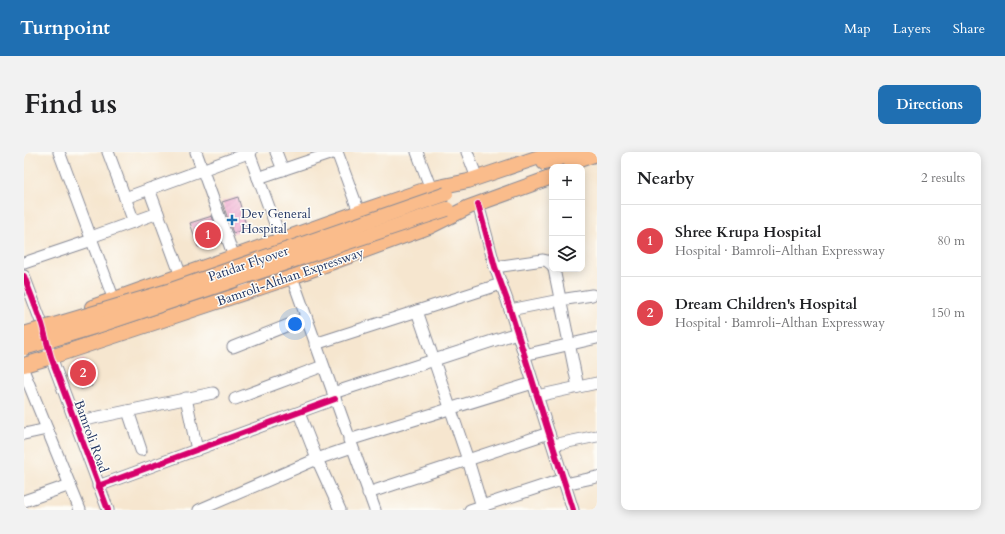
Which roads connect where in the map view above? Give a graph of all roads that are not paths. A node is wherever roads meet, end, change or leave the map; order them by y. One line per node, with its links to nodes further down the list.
1 (59, 152): 29 (street)
2 (108, 152): 24 (street)
3 (196, 152): 15 (street)
4 (250, 152): 15 (street); 18 (street)
5 (276, 152): 16 (street)
6 (336, 152): 16 (street); 26 (street)
7 (417, 152): 23 (street)
8 (467, 152): 20 (street)
9 (554, 152): 11 (main road)
10 (580, 152): 11 (main road)
11 (522, 159): 20 (main road)
12 (597, 160): 13 (main road); 14 (main road)
13 (576, 164)
14 (585, 165)
15 (203, 170): 22 (street); 31 (street)
16 (283, 170): 18 (street)
17 (549, 171): 21 (main road)
18 (258, 178): 30 (street)
19 (549, 178): 21 (main road, Bamroli-Althan Expressway)
20 (472, 180): 23 (main road); 50 (main road, Patidar Flyover, bridge)
21 (527, 186): 25 (main road, Bamroli-Althan Expressway)
22 (149, 189): 24 (street); 27 (street)
23 (431, 189): 26 (main road)
24 (125, 198): 28 (street)
25 (473, 205): 34 (street); 38 (main road, Bamroli-Althan Expressway); 55 (main road, Patidar Flyover, bridge)
26 (360, 212): 30 (main road)
27 (158, 214): 28 (street); 37 (street)
28 (134, 222): 29 (street)
29 (92, 239): 33 (street); 42 (street)
30 (281, 240): 31 (main road)
31 (234, 257): 37 (main road); 40 (street)
32 (549, 262): 34 (street)
33 (24, 264)
34 (495, 267): 39 (street)
35 (555, 272): 43 (street)
36 (24, 276): 47 (street, Bamroli Road)
37 (182, 276): 42 (main road)
38 (292, 276): 40 (main road, Bamroli-Althan Expressway); 46 (street)
39 (501, 284): 44 (street); 45 (street)
40 (246, 292): 57 (main road, Bamroli-Althan Expressway)
41 (592, 295): 43 (street)
42 (114, 300): 47 (main road)
43 (560, 300): 44 (street); 53 (street)
44 (510, 310): 49 (street)
45 (417, 311): 52 (street); 58 (street)
46 (306, 318): 52 (street); 54 (street)
47 (42, 324): 48 (main road); 57 (street, Bamroli Road)
48 (24, 328)
49 (517, 333): 56 (street); 58 (street)
50 (24, 334)
51 (597, 338): 53 (street)
52 (315, 344): 60 (street)
53 (569, 344): 56 (street); 64 (street)
54 (233, 347)
55 (24, 348)
56 (524, 355): 63 (street)
57 (51, 357): 59 (main road, Bamroli-Althan Expressway); 73 (street, Bamroli Road)
58 (434, 360): 66 (street); 70 (street)
59 (24, 365)
60 (323, 366): 66 (street); 69 (street)
61 (24, 372): 74 (street)
62 (597, 382): 64 (street)
63 (533, 383): 67 (street); 70 (street)
64 (578, 387): 67 (street)
65 (213, 393): 68 (street)
66 (334, 396): 72 (street); 78 (street)
67 (537, 396): 75 (street)
68 (186, 398): 71 (street); 81 (street)
69 (235, 399)
70 (450, 409): 78 (street); 83 (street)
71 (128, 410): 73 (street); 80 (street)
72 (298, 413): 81 (street); 82 (street)
73 (75, 422): 87 (street, Bamroli Road)
74 (47, 429): 76 (street); 86 (street)
75 (549, 433): 79 (street); 83 (street)
76 (24, 434)
77 (597, 436): 79 (street)
78 (351, 443): 82 (street); 88 (street)
79 (553, 445): 85 (street)
80 (141, 450)
81 (197, 450): 87 (street)
82 (317, 459): 93 (street); 94 (street)
83 (468, 460): 88 (street); 90 (street)
84 (597, 477): 85 (street)
85 (564, 482): 90 (street); 97 (street)
86 (70, 485): 89 (street); 91 (street)
87 (98, 486): 92 (street, Bamroli Road)
88 (368, 493): 95 (street)
89 (24, 501)
90 (482, 508): 96 (street)
91 (80, 510)
92 (108, 510)
93 (199, 510)
94 (340, 510)
95 (375, 510)
96 (470, 510)
97 (573, 510)

